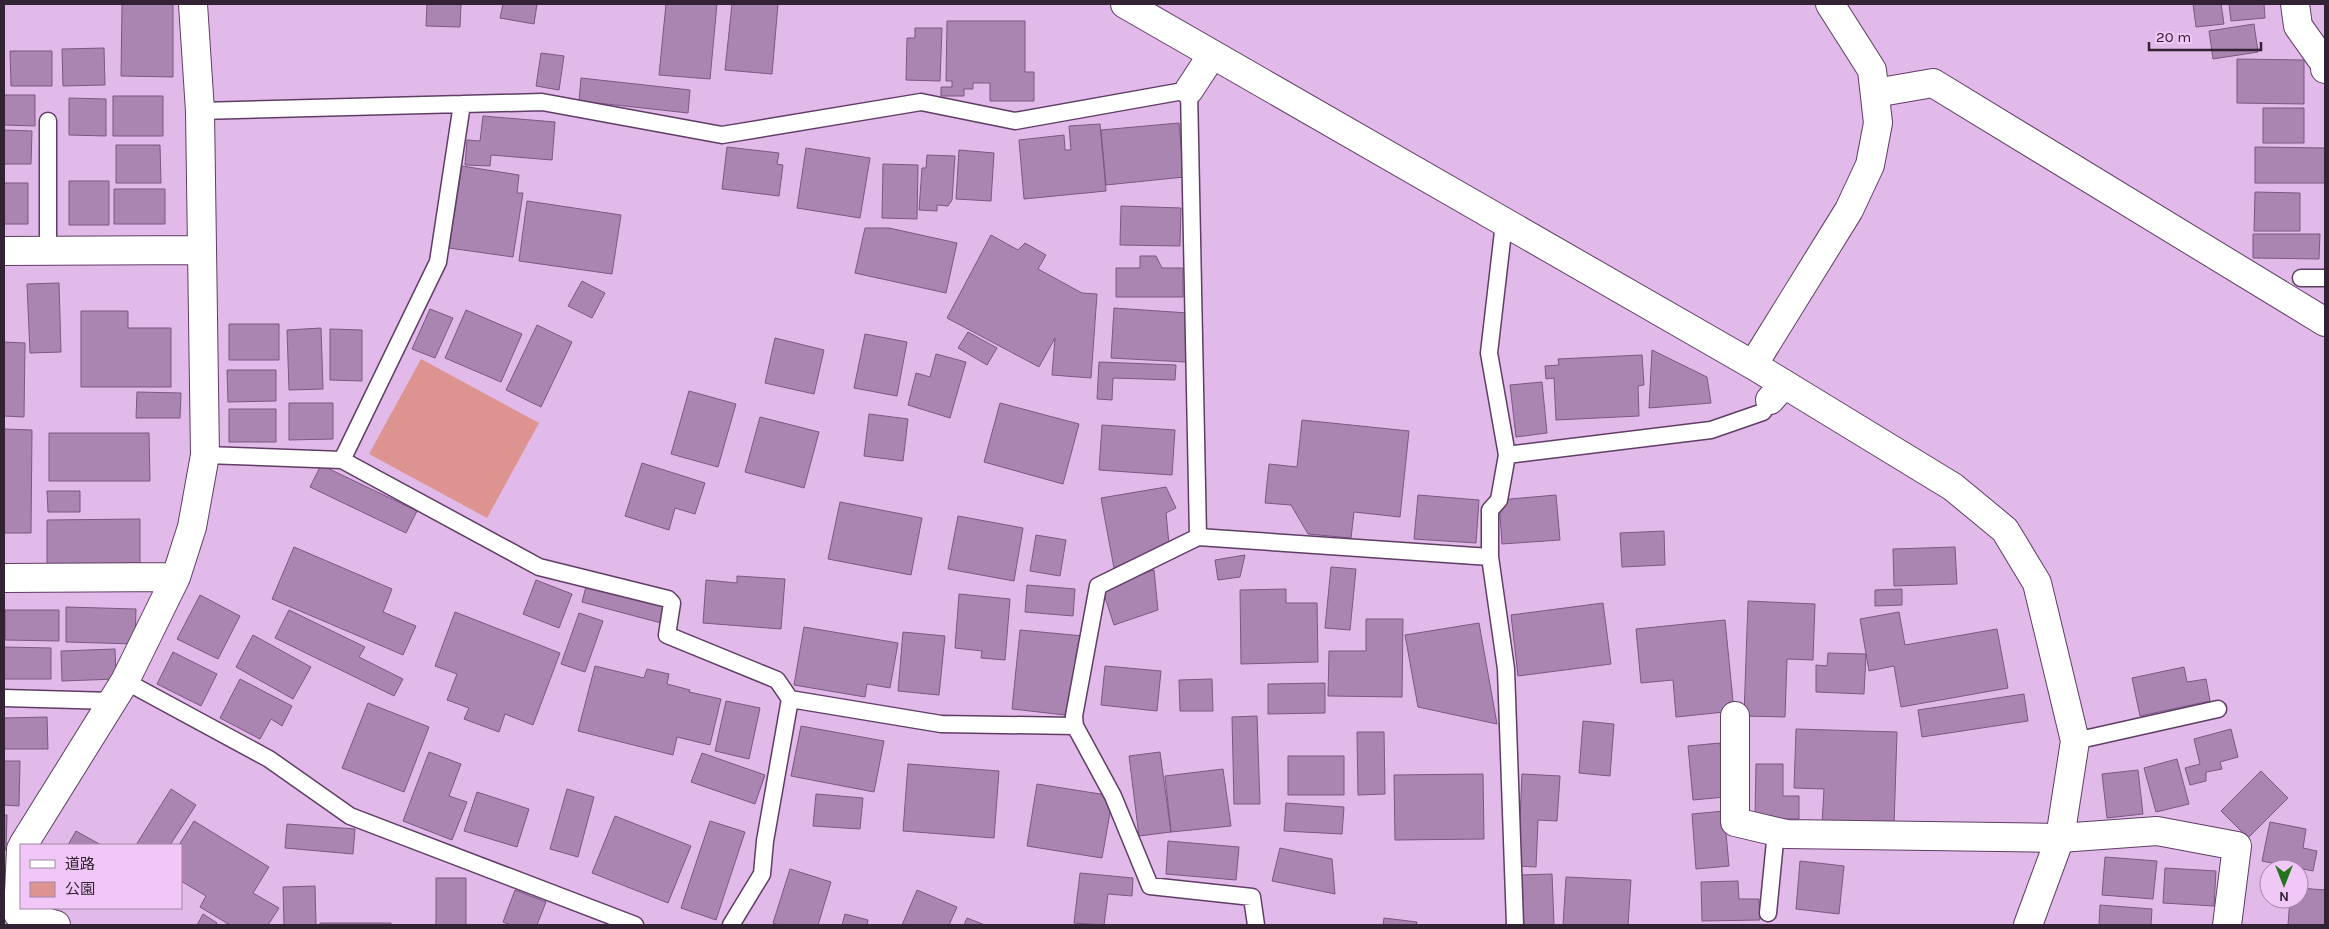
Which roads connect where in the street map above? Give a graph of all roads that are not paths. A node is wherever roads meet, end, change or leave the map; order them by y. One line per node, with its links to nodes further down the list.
1 (193, 4): 10 (street)
2 (1125, 4): 5 (street)
3 (1830, 4): 8 (street)
4 (2295, 4): 6 (street)
5 (1212, 55): 7 (street); 12 (street)
6 (2325, 69)
7 (1189, 90): 9 (lane); 24 (lane)
8 (1874, 93): 18 (street); 19 (street)
9 (462, 104): 10 (lane); 23 (lane)
10 (200, 111): 13 (street)
11 (48, 121): 15 (lane)
12 (1504, 223): 19 (street); 22 (lane)
13 (202, 250): 15 (street); 21 (street)
14 (4, 251): 15 (street)
15 (48, 251)
16 (2301, 278): 17 (lane)
17 (2325, 278)
18 (2325, 322)
19 (1753, 365): 20 (street)
20 (1777, 392): 22 (lane); 34 (street)
21 (205, 455): 23 (lane); 26 (street)
22 (1508, 455): 25 (lane)
23 (342, 460): 30 (lane)
24 (1198, 537): 25 (lane); 33 (lane)
25 (1490, 557): 45 (lane)
26 (176, 577): 27 (street); 28 (street)
27 (4, 578)
28 (119, 691): 29 (lane); 37 (street); 42 (lane)
29 (4, 698)
30 (790, 699): 33 (lane); 43 (lane)
31 (2218, 709): 34 (lane)
32 (1735, 716): 35 (street)
33 (1075, 726): 44 (lane)
34 (2075, 741): 36 (street)
35 (1776, 831): 36 (street); 39 (lane)
36 (2060, 838): 46 (street); 47 (street)
37 (24, 844)
38 (20, 855): 40 (street)
39 (1768, 913)
40 (11, 914): 41 (street)
41 (56, 925)
42 (635, 925)
43 (731, 925)
44 (1256, 925)
45 (1515, 925)
46 (2028, 925)
47 (2227, 925)

